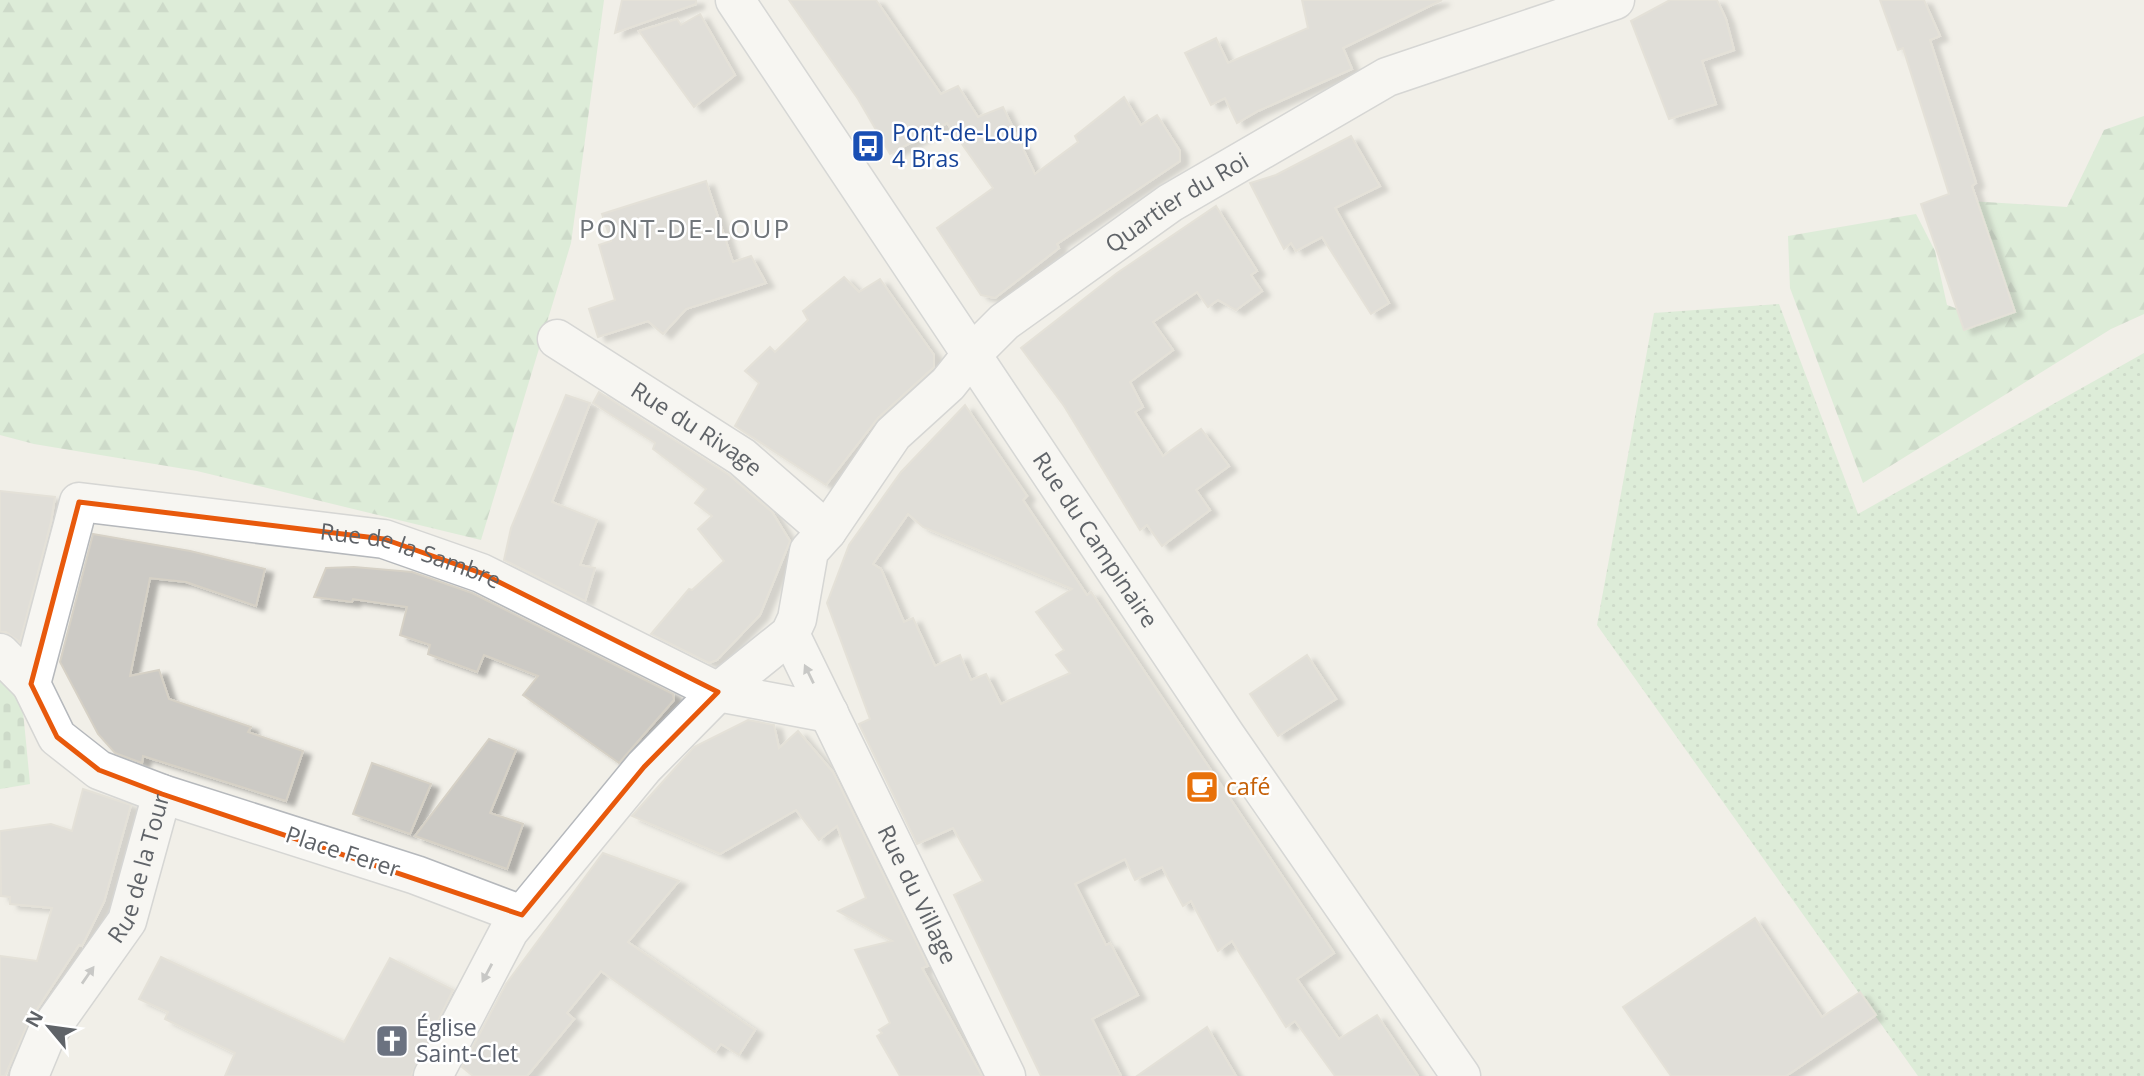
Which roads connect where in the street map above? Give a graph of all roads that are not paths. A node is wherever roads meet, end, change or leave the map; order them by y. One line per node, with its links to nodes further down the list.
1 (735, 0): 4 (street, Rue du Campinaire)
2 (1615, 0): 4 (street, Quartier du Roi)
3 (557, 339): 5 (street, Rue du Rivage)
4 (971, 355): 5 (street, Quartier du Roi); 16 (street, Rue du Campinaire)
5 (827, 531): 6 (street, Quartier du Roi)
6 (790, 634): 9 (street); 10 (street, Rue du Village, one-way to 6)
7 (0, 653): 8 (street, Rue de la Tour)
8 (31, 684): 9 (street, Rue de la Sambre); 11 (street, Rue de la Tour)
9 (718, 692): 10 (street, Rue de la Sambre); 12 (street)
10 (829, 713): 15 (street, Rue du Village)
11 (162, 794): 12 (street, Place Ferer); 13 (street, Rue de la Tour, one-way to 11)
12 (523, 915): 14 (street, one-way to 14)
13 (29, 1076)
14 (433, 1076)
15 (1006, 1076)
16 (1461, 1076)

